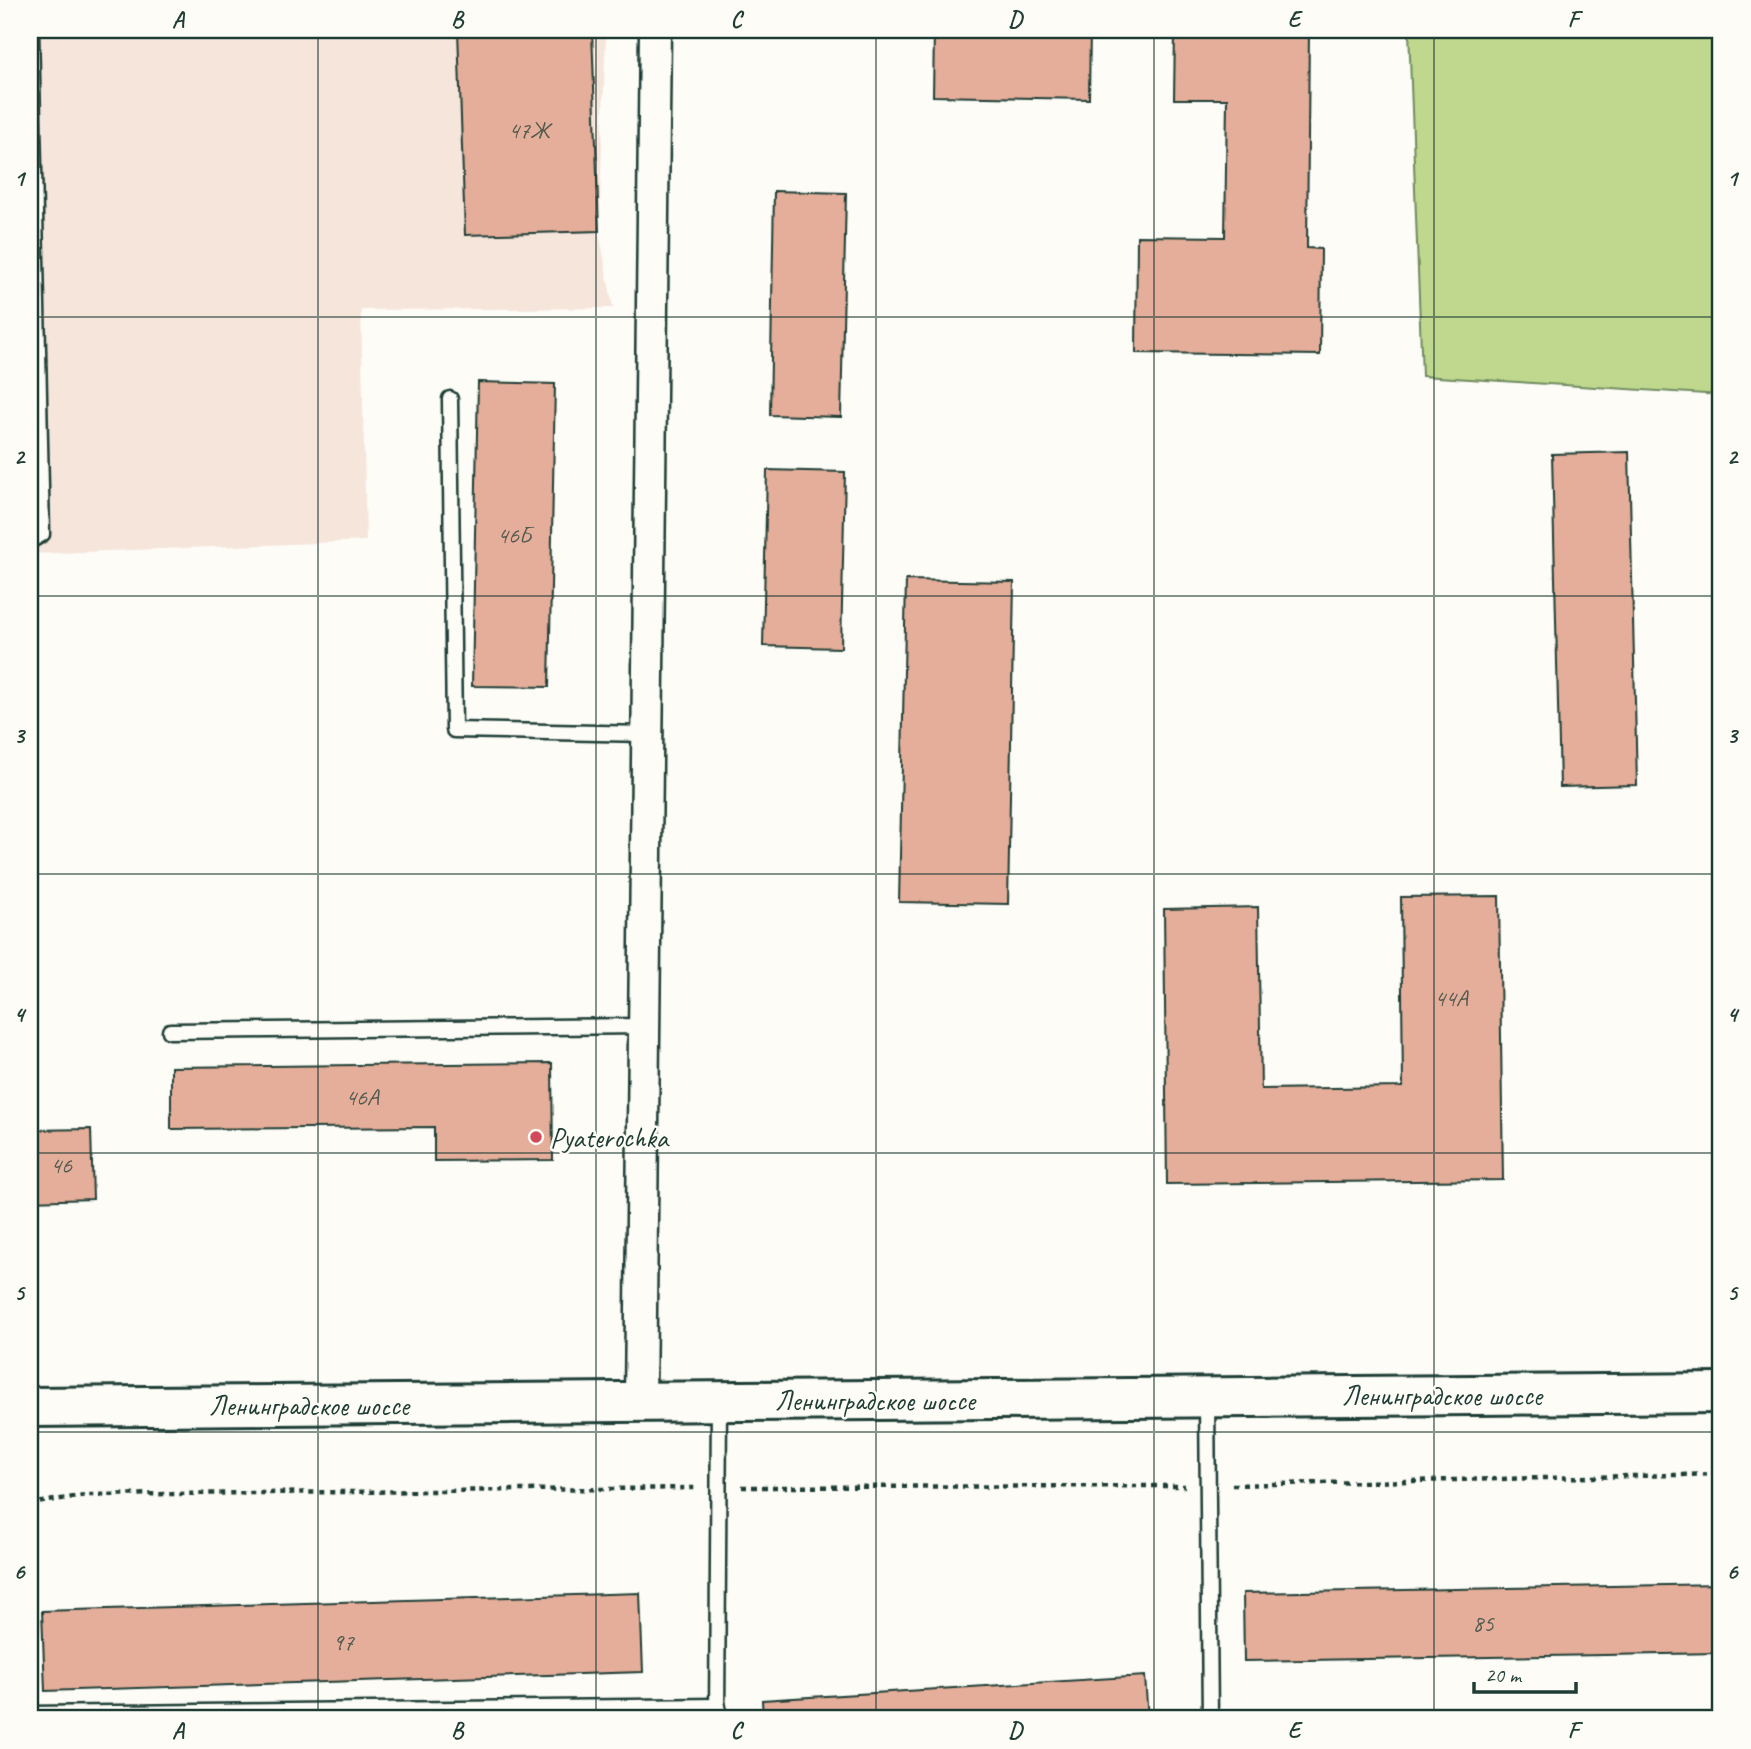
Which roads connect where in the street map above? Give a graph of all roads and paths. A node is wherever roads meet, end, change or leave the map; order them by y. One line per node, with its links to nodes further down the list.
1 (30, 30): 4 (lane)
2 (655, 30): 5 (street)
3 (450, 399): 5 (lane)
4 (30, 541)
5 (647, 734): 6 (street)
6 (644, 1026): 7 (lane); 11 (street)
7 (170, 1031)
8 (1721, 1393): 9 (main road, Ленинградское шоссе)
9 (1207, 1397): 10 (main road, Ленинградское шоссе); 14 (lane)
10 (719, 1401): 11 (main road, Ленинградское шоссе); 15 (lane)
11 (640, 1402): 12 (main road, Ленинградское шоссе)
12 (30, 1407)
13 (1721, 1474): 14 (path)
14 (1207, 1486): 15 (path); 19 (lane)
15 (718, 1487): 16 (path); 17 (lane)
16 (30, 1504)
17 (718, 1713): 18 (lane)
18 (30, 1714)
19 (1210, 1719)

